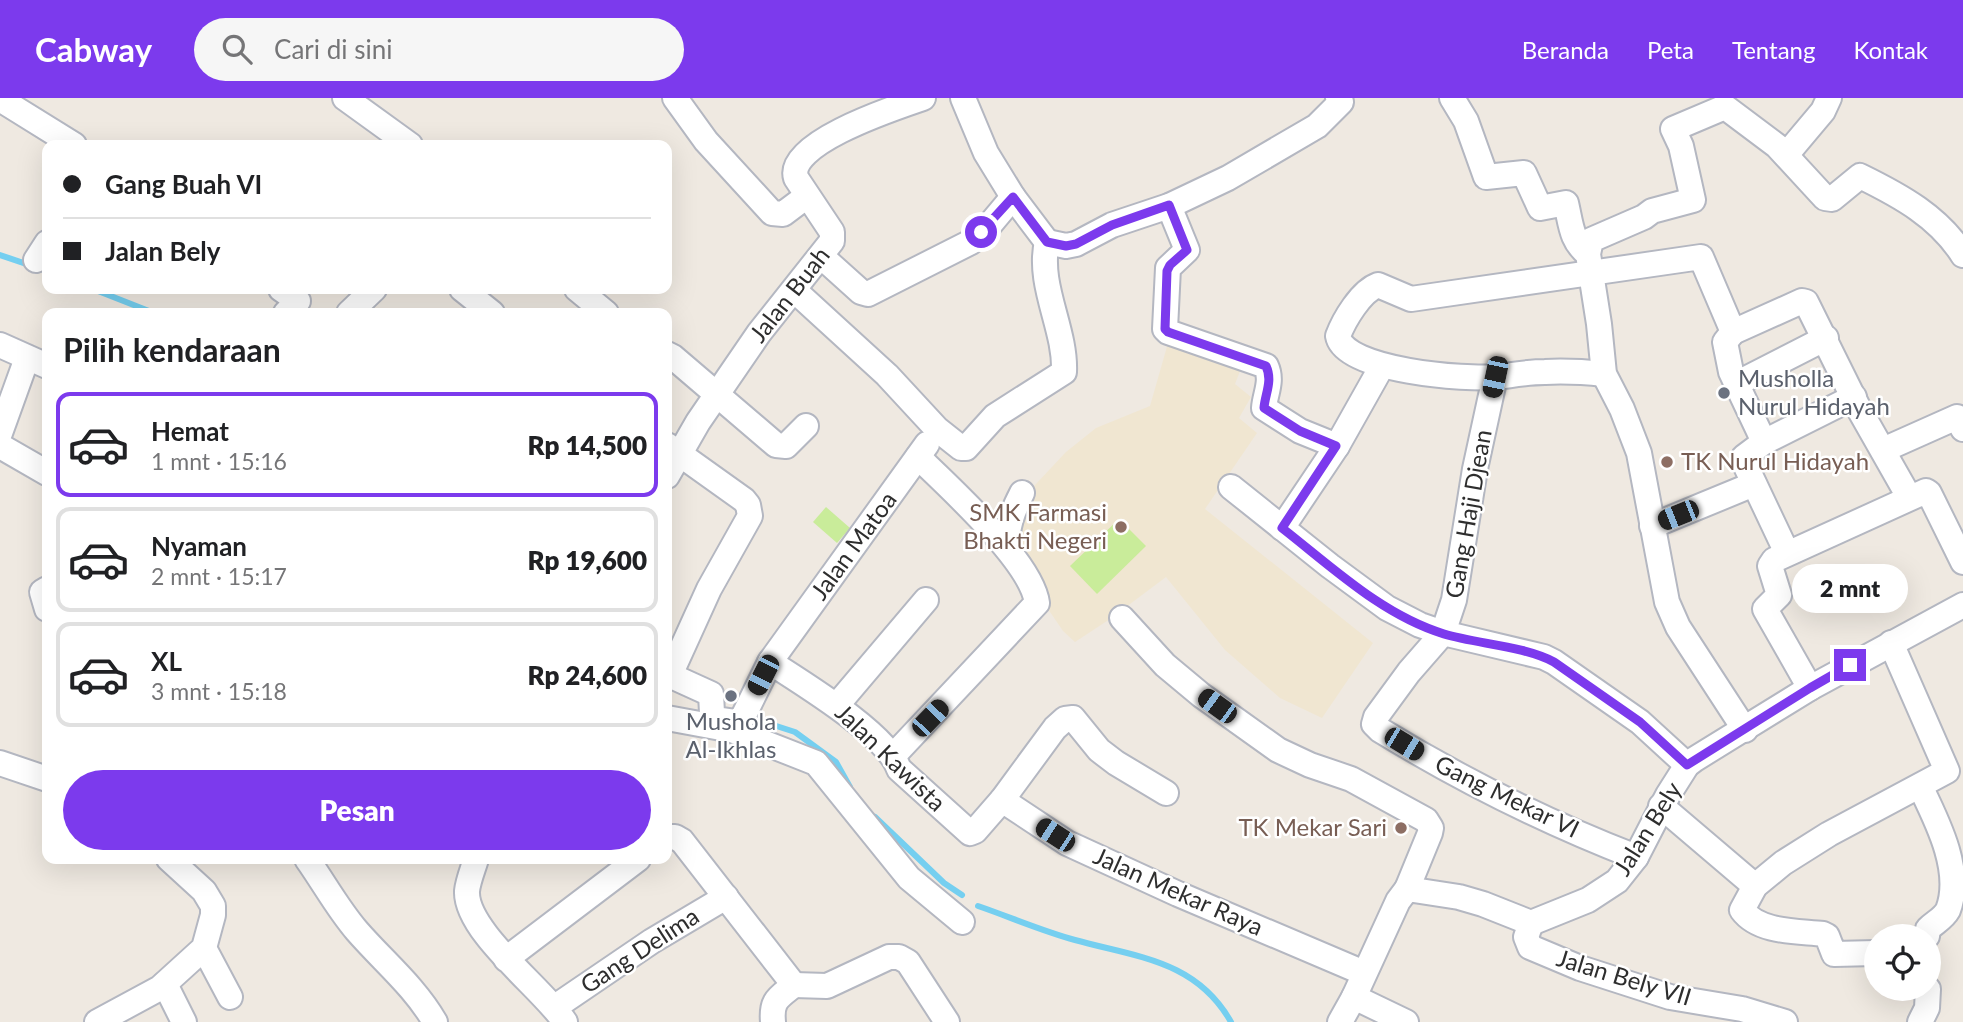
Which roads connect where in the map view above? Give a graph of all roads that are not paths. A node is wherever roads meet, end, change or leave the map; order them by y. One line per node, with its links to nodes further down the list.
1 (345, 98): 11 (street)
2 (675, 98): 13 (street)
3 (923, 98): 13 (street, Jalan Buah)
4 (963, 98): 14 (street)
5 (1452, 98): 19 (street)
6 (1829, 98): 12 (street)
7 (0, 99): 10 (street)
8 (1342, 99): 15 (street)
9 (1722, 103): 12 (street); 19 (street)
10 (67, 140)
11 (403, 140)
12 (1786, 155): 18 (street)
13 (807, 196): 17 (street, Jalan Buah)
14 (1013, 197): 16 (street); 17 (street)
15 (1169, 205): 16 (street); 42 (street)
16 (1047, 242): 37 (street)
17 (821, 256): 20 (street, Jalan Buah)
18 (1963, 256)
19 (1590, 264): 25 (street); 30 (street); 31 (street)
20 (794, 290): 34 (street, Jalan Buah); 37 (street)
21 (369, 294): 23 (street)
22 (583, 294): 24 (street)
23 (354, 308)
24 (600, 308)
25 (1733, 332): 26 (street); 33 (street)
26 (1826, 338): 33 (street); 35 (street)
27 (0, 345): 29 (street)
28 (672, 356): 34 (street)
29 (37, 362): 39 (street)
30 (1382, 366): 32 (street); 42 (street)
31 (1604, 374): 32 (street); 52 (street)
32 (1495, 377): 60 (street, Gang Haji Djean)
33 (1736, 384): 40 (street)
34 (716, 394): 36 (street); 43 (street, Jalan Buah)
35 (1854, 397): 40 (street); 44 (street)
36 (806, 426)
37 (937, 429): 45 (street, Jalan Matoa)
38 (1963, 429): 44 (street)
39 (0, 433)
40 (1764, 442): 47 (street)
41 (0, 446): 46 (street)
42 (1336, 446): 53 (street)
43 (673, 449): 63 (street)
44 (1883, 450): 50 (street)
45 (918, 457): 54 (street); 62 (street, Jalan Matoa)
46 (42, 470)
47 (1754, 484): 52 (street); 55 (street)
48 (1231, 486): 53 (street)
49 (1022, 493): 54 (street)
50 (1909, 497): 51 (street); 55 (street)
51 (1954, 521): 56 (street)
52 (1652, 526): 68 (street)
53 (1282, 528): 60 (street)
54 (1007, 548): 69 (street)
55 (1787, 553): 65 (street)
56 (1963, 562)
57 (926, 600): 66 (street)
58 (1963, 605): 61 (street, Jalan Bely)
59 (1122, 618): 85 (street)
60 (1443, 633): 71 (street); 79 (street, Gang Mekar VI)
61 (1891, 643): 65 (street, Jalan Bely); 72 (street)
62 (770, 662): 64 (street); 66 (street, Jalan Kawista)
63 (672, 669)
64 (672, 676)
65 (1810, 688): 68 (street, Jalan Bely)
66 (836, 705): 69 (street, Jalan Kawista)
67 (672, 719): 87 (street)
68 (1745, 730): 71 (street, Jalan Bely)
69 (894, 755): 76 (street, Jalan Kawista)
70 (0, 763): 73 (street)
71 (1687, 765): 77 (street, Jalan Bely)
72 (1955, 766): 74 (street)
73 (42, 777)
74 (1920, 786): 84 (street); 89 (street)
75 (1166, 793): 76 (street)
76 (1002, 800): 93 (street, Jalan Mekar Raya)
77 (1661, 806): 79 (street, Jalan Bely); 84 (street)
78 (672, 836): 86 (street)
79 (1636, 857): 88 (street, Jalan Bely)
80 (174, 864): 90 (street)
81 (310, 864): 102 (street)
82 (475, 864): 92 (street)
83 (631, 864): 92 (street)
84 (1755, 886): 91 (street)
85 (1407, 890): 88 (street); 93 (street)
86 (726, 897): 95 (street); 99 (street, Gang Delima)
87 (962, 922)
88 (1531, 923): 107 (street, Jalan Bely VII)
89 (1935, 924)
90 (204, 948): 94 (street); 96 (street)
91 (1864, 953)
92 (506, 959): 99 (street)
93 (1364, 973): 97 (street)
94 (165, 984): 100 (street); 101 (street)
95 (794, 985): 103 (street); 104 (street)
96 (230, 997)
97 (1354, 997): 105 (street); 106 (street)
98 (1927, 1001): 108 (street)
99 (562, 1018)
100 (97, 1022)
101 (184, 1022)
102 (435, 1022)
103 (773, 1022)
104 (947, 1022)
105 (1340, 1022)
106 (1406, 1022)
107 (1785, 1022)
108 (1920, 1022)

